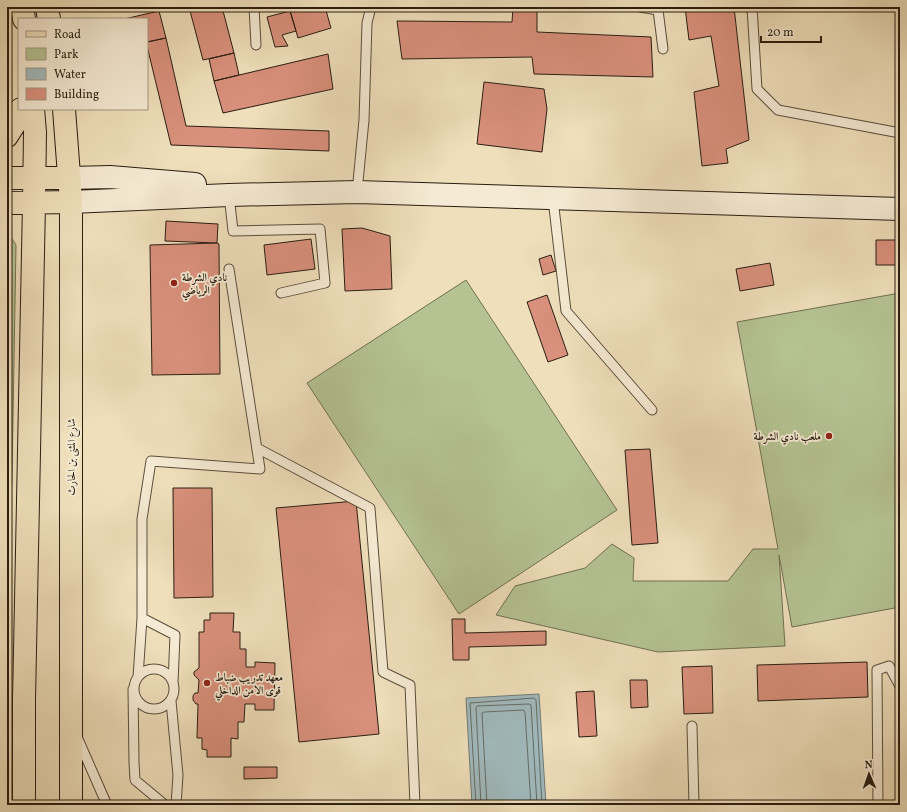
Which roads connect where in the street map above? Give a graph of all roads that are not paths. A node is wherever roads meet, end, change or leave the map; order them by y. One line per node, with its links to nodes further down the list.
1 (22, 7): 7 (main road)
2 (47, 7): 8 (main road)
3 (254, 7): 9 (lane)
4 (371, 7): 19 (lane)
5 (640, 7): 10 (lane)
6 (752, 7): 14 (lane)
7 (24, 18)
8 (49, 18)
9 (256, 45)
10 (663, 49)
11 (21, 110): 15 (main road)
12 (33, 110): 17 (main road)
13 (64, 110): 18 (main road, شارع المثنى بن الحارث)
14 (900, 133)
15 (7, 136)
16 (7, 178): 17 (main road)
17 (34, 178): 18 (main road); 25 (main road)
18 (70, 178): 20 (main road); 23 (main road, شارع المثنى بن الحارث)
19 (357, 192): 20 (main road); 22 (main road)
20 (300, 193): 21 (main road)
21 (229, 195): 23 (main road); 28 (lane)
22 (553, 199): 26 (main road); 29 (lane)
23 (71, 202): 25 (main road); 37 (main road, شارع المثنى بن الحارث)
24 (7, 203): 25 (main road)
25 (34, 203): 39 (main road)
26 (900, 209)
27 (229, 270): 30 (lane)
28 (281, 293)
29 (652, 410)
30 (257, 448): 31 (lane); 44 (lane)
31 (142, 618): 32 (lane); 33 (lane)
32 (138, 677): 33 (lane); 35 (lane)
33 (173, 682): 36 (lane)
34 (900, 686): 46 (lane)
35 (134, 689): 36 (lane); 42 (lane)
36 (170, 701): 43 (lane)
37 (71, 726): 40 (main road, شارع المثنى بن الحارث); 41 (lane)
38 (692, 726): 45 (lane)
39 (24, 805)
40 (71, 805)
41 (107, 805)
42 (165, 805)
43 (176, 805)
44 (415, 805)
45 (694, 805)
46 (878, 805)

